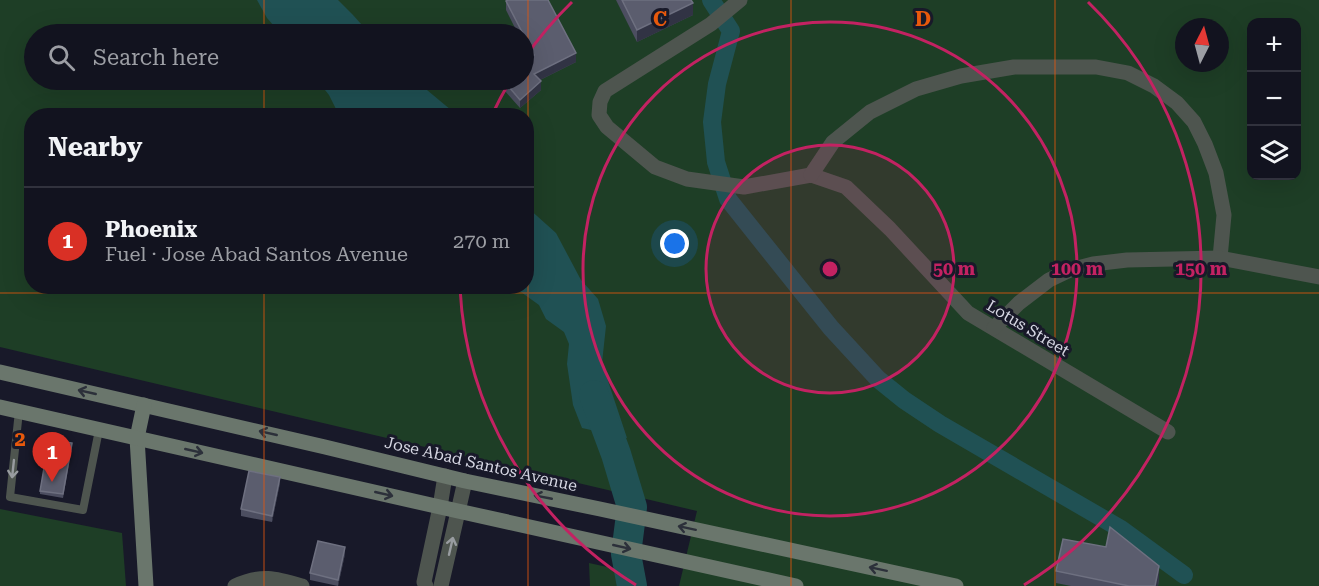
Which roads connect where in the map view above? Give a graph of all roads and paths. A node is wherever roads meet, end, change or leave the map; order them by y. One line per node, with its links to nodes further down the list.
1 (736, 3): 2 (street)
2 (811, 175): 3 (street); 5 (street, Lotus Street)
3 (1220, 258): 4 (street); 5 (street)
4 (1319, 277)
5 (994, 328): 11 (street, Lotus Street)
6 (0, 372): 7 (main road, Jose Abad Santos Avenue, one-way to 6)
7 (144, 405): 12 (main road); 13 (main road, Jose Abad Santos Avenue, one-way to 7)
8 (0, 407): 9 (main road)
9 (19, 411): 10 (main road); 10 (lane, one-way to 10)
10 (99, 430): 12 (main road)
11 (1168, 432)
12 (137, 438): 15 (main road, one-way to 15); 17 (main road)
13 (445, 476): 14 (main road, Jose Abad Santos Avenue); 15 (street)
14 (465, 482): 16 (street); 23 (main road, Jose Abad Santos Avenue, one-way to 14)
15 (440, 507): 16 (main road); 20 (street)
16 (458, 511): 21 (street, one-way to 16); 22 (main road, one-way to 22)
17 (146, 586)
18 (235, 586): 19 (street)
19 (302, 586)
20 (426, 586)
21 (441, 586)
22 (796, 586)
23 (956, 586)

